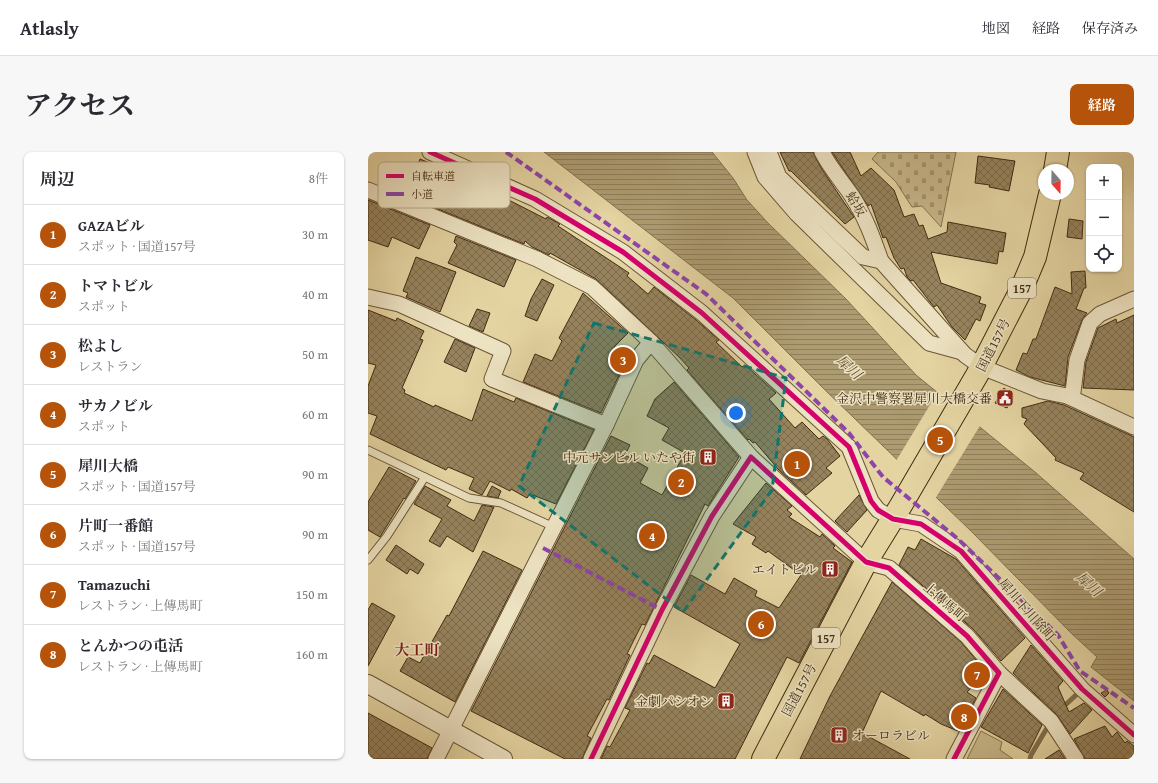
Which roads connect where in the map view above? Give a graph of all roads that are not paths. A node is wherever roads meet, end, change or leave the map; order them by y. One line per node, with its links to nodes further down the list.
1 (430, 152): 6 (street)
2 (755, 152): 17 (street)
3 (769, 152): 13 (street)
4 (822, 152): 13 (street, 蛤坂)
5 (1058, 152): 7 (highway)
6 (453, 162)
7 (1056, 164)
8 (510, 187): 25 (street)
9 (368, 190): 10 (street)
10 (378, 194)
11 (1049, 200): 18 (highway, 国道157号 / 157)
12 (412, 208): 16 (street)
13 (881, 261): 17 (street)
14 (368, 297): 20 (street)
15 (1134, 299): 19 (street)
16 (651, 342): 20 (street); 23 (street)
17 (962, 352): 18 (street)
18 (980, 371): 19 (street); 25 (highway, 国道157号 / 157)
19 (1067, 396): 21 (street)
20 (606, 425): 26 (street)
21 (1134, 427)
22 (368, 450): 24 (lane)
23 (751, 457): 28 (street); 35 (street)
24 (425, 477): 26 (lane); 27 (lane)
25 (896, 513): 28 (highway, 国道157号 / 157); 32 (street, 犀川下川除町)
26 (554, 527): 31 (street)
27 (368, 560)
28 (866, 562): 29 (street, 上傳馬町); 36 (highway, 国道157号 / 157)
29 (999, 674): 37 (street); 38 (street, 上傳馬町)
30 (368, 684): 31 (street)
31 (451, 730): 33 (street); 34 (street)
32 (1134, 735)
33 (436, 759)
34 (503, 759)
35 (591, 759)
36 (763, 759)
37 (954, 759)
38 (1076, 759)

